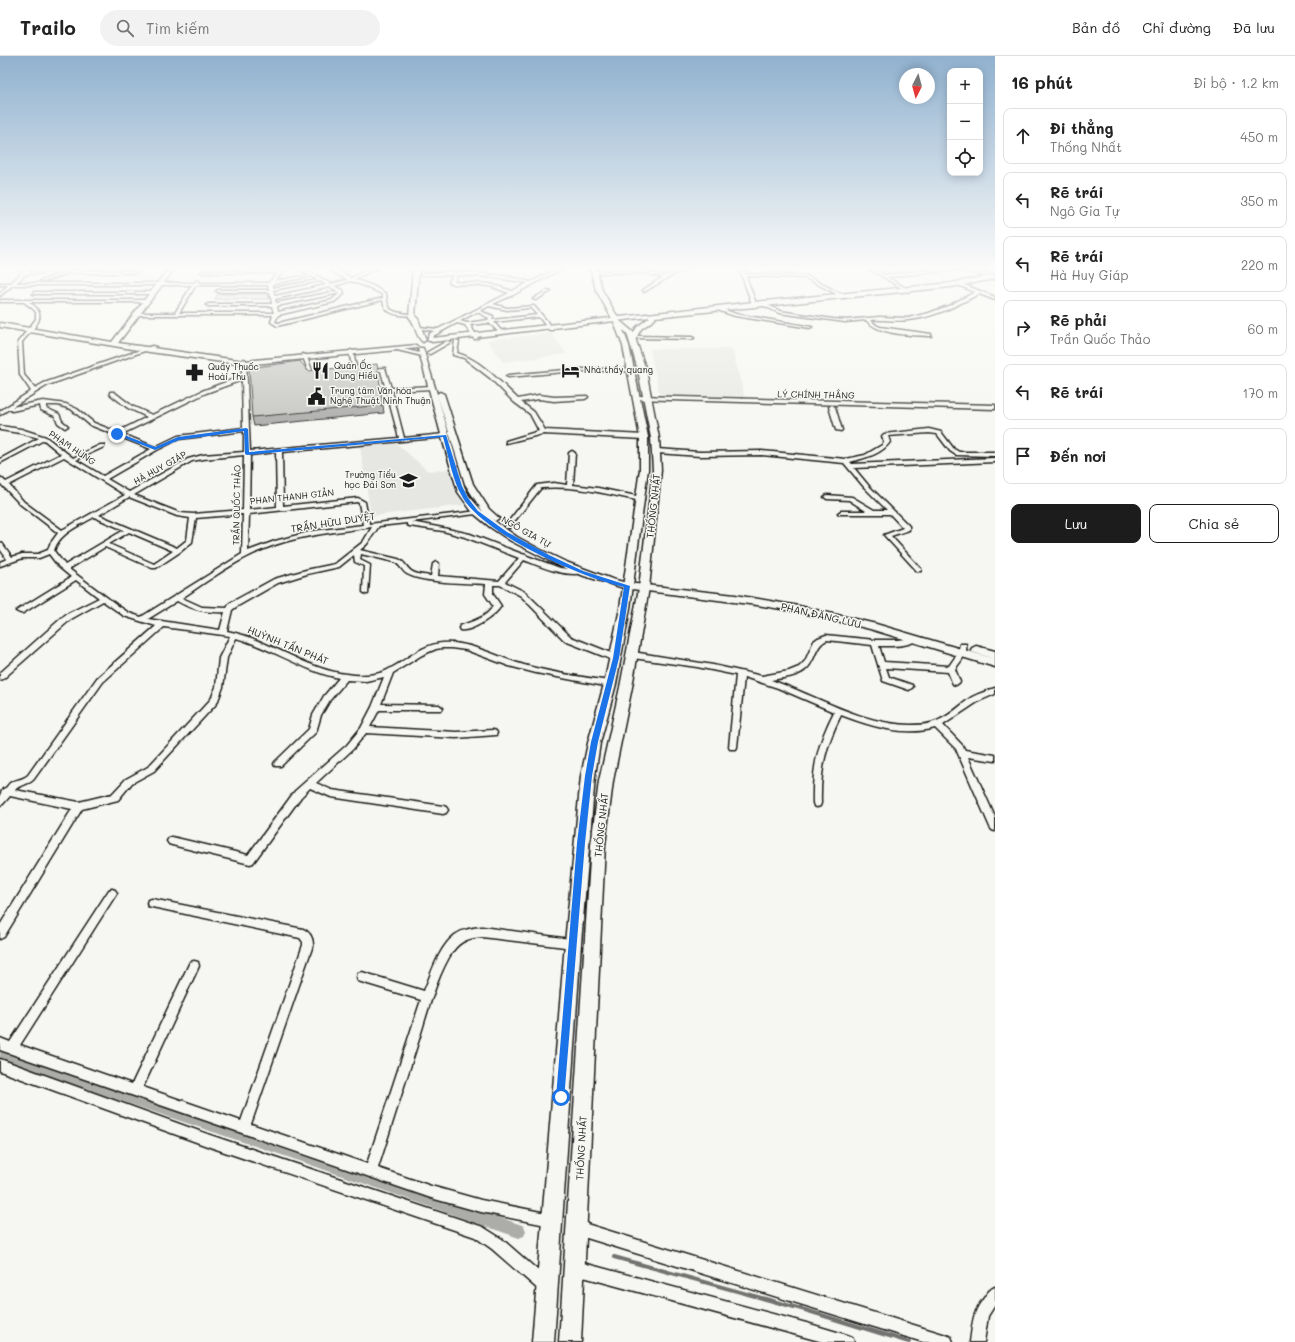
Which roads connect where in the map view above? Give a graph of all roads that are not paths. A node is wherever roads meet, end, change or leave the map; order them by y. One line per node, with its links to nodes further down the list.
1 (29, 328): 19 (main road); 34 (street)
2 (126, 328): 19 (main road)
3 (419, 328): 11 (street); 20 (main road, NGÔ GIA TỰ)
4 (443, 328): 11 (street)
5 (470, 328): 14 (street)
6 (496, 328): 12 (street)
7 (551, 328): 12 (main road); 14 (main road)
8 (622, 328): 16 (main road, THỐNG NHẤT)
9 (639, 328): 16 (main road)
10 (880, 328): 13 (street)
11 (437, 331): 17 (street); 20 (street)
12 (501, 333): 14 (main road)
13 (929, 335)
14 (476, 337): 17 (main road); 18 (main road)
15 (692, 338): 16 (street)
16 (631, 339): 26 (main road, THỐNG NHẤT)
17 (448, 341): 18 (main road); 20 (main road); 20 (street)
18 (457, 341): 38 (street)
19 (115, 342): 21 (main road)
20 (425, 346): 22 (main road); 22 (street); 23 (main road); 32 (main road, NGÔ GIA TỰ)
21 (152, 348): 25 (main road); 34 (street)
22 (399, 349): 23 (main road)
23 (351, 352): 24 (main road); 28 (street)
24 (304, 356): 25 (main road); 29 (street)
25 (244, 361): 31 (street, TRẦN QUỐC THẢO)
26 (636, 370): 30 (street); 37 (main road, THỐNG NHẤT)
27 (348, 372): 28 (street)
28 (355, 372): 33 (street)
29 (319, 376)
30 (508, 376)
31 (245, 377): 46 (street); 49 (street, TRẦN QUỐC THẢO)
32 (434, 387): 33 (street); 45 (main road, NGÔ GIA TỰ)
33 (389, 390): 56 (street)
34 (34, 391): 44 (street)
35 (112, 393): 46 (street)
36 (585, 397): 38 (street)
37 (642, 401): 39 (street, LÝ CHÍNH THẮNG); 58 (main road, THỐNG NHẤT)
38 (519, 403): 51 (street)
39 (761, 403): 41 (street, LÝ CHÍNH THẮNG); 42 (street, LÝ CHÍNH THẮNG)
40 (43, 404): 44 (street); 47 (street); 52 (street)
41 (832, 407): 43 (street, LÝ CHÍNH THẮNG); 50 (street)
42 (995, 407)
43 (995, 411)
44 (2, 412)
45 (442, 413): 53 (main road, NGÔ GIA TỰ); 54 (main road, NGÔ GIA TỰ)
46 (151, 417): 52 (street)
47 (65, 426)
48 (0, 428): 55 (street, PHẠM HÙNG)
49 (246, 429): 60 (street); 64 (street, TRẦN QUỐC THẢO)
50 (839, 430)
51 (543, 432): 57 (street); 58 (street)
52 (117, 434): 60 (street)
53 (454, 435): 54 (main road); 70 (main road, NGÔ GIA TỰ)
54 (444, 436): 56 (street, HÀ HUY GIÁP); 70 (main road, NGÔ GIA TỰ)
55 (44, 438): 63 (street, PHẠM HÙNG); 67 (street)
56 (402, 440): 61 (street, HÀ HUY GIÁP)
57 (508, 442)
58 (652, 442): 69 (street); 75 (main road, THỐNG NHẤT); 75 (main road, THỐNG NHẤT)
59 (102, 446): 66 (street)
60 (155, 449): 72 (street)
61 (279, 450): 64 (street, HÀ HUY GIÁP); 78 (street)
62 (572, 453): 74 (street)
63 (65, 454): 66 (street, PHẠM HÙNG); 73 (street)
64 (247, 454): 76 (street, HÀ HUY GIÁP); 80 (street, TRẦN QUỐC THẢO)
65 (995, 454): 69 (street)
66 (72, 460): 72 (street, PHẠM HÙNG)
67 (0, 461)
68 (994, 462): 69 (street)
69 (848, 464): 82 (street)
70 (459, 468): 79 (main road, NGÔ GIA TỰ); 81 (main road, NGÔ GIA TỰ)
71 (0, 479): 73 (street)
72 (102, 479): 76 (street, PHẠM HÙNG)
73 (6, 484): 92 (street)
74 (570, 487): 75 (street); 90 (street)
75 (646, 491): 110 (main road, THỐNG NHẤT); 111 (main road, THỐNG NHẤT)
76 (129, 495): 85 (street, HÀ HUY GIÁP); 86 (street, PHẠM HÙNG)
77 (827, 497): 84 (street)
78 (280, 507): 80 (street, PHAN THANH GIẢN); 89 (street, PHAN THANH GIẢN)
79 (486, 511): 81 (main road); 90 (main road, NGÔ GIA TỰ)
80 (246, 512): 86 (street, PHAN THANH GIẢN); 98 (street, TRẦN QUỐC THẢO)
81 (476, 512): 87 (street, TRẦN HỮU DUYỆT); 105 (main road, NGÔ GIA TỰ)
82 (891, 512): 84 (street); 104 (street)
83 (841, 513): 84 (street)
84 (874, 513)
85 (94, 515): 91 (street); 92 (street, HÀ HUY GIÁP)
86 (193, 516): 96 (street)
87 (398, 523): 88 (street, TRẦN HỮU DUYỆT); 99 (street)
88 (377, 525): 89 (street, TRẦN HỮU DUYỆT); 97 (street)
89 (366, 526): 98 (street, TRẦN HỮU DUYỆT)
90 (506, 527): 110 (main road, NGÔ GIA TỰ)
91 (128, 530): 94 (street); 96 (street)
92 (62, 533): 95 (street)
93 (0, 544): 100 (street)
94 (104, 544): 96 (street); 103 (street)
95 (51, 551): 100 (street); 103 (street, HUỲNH TẤN PHÁT)
96 (178, 551)
97 (356, 552): 107 (street); 112 (street); 115 (street)
98 (245, 555): 114 (street, TRẦN HỮU DUYỆT)
99 (524, 556): 105 (street); 109 (street)
100 (11, 560): 101 (street)
101 (0, 564)
102 (436, 564): 107 (street)
103 (65, 568): 106 (street, HUỲNH TẤN PHÁT)
104 (919, 570)
105 (581, 572): 110 (main road, NGÔ GIA TỰ)
106 (76, 577): 113 (street, HUỲNH TẤN PHÁT); 116 (street)
107 (434, 578): 108 (street)
108 (490, 582): 109 (street); 119 (street)
109 (500, 583): 127 (street)
110 (628, 583): 111 (main road); 127 (main road, THỐNG NHẤT)
111 (644, 585): 122 (main road, PHAN ĐĂNG LƯU); 124 (main road, PHAN ĐĂNG LƯU); 125 (main road, THỐNG NHẤT)
112 (366, 592)
113 (104, 598): 117 (street, HUỲNH TẤN PHÁT); 133 (street)
114 (177, 598): 115 (street); 117 (street, TRẦN HỮU DUYỆT)
115 (229, 610): 120 (street)
116 (20, 611)
117 (142, 620): 118 (street, HUỲNH TẤN PHÁT)
118 (162, 625): 120 (street, HUỲNH TẤN PHÁT); 152 (street)
119 (462, 628)
120 (223, 633): 121 (street, HUỲNH TẤN PHÁT)
121 (234, 635): 134 (street, HUỲNH TẤN PHÁT); 155 (street)
122 (913, 640): 123 (street); 124 (main road, PHAN ĐĂNG LƯU)
123 (875, 643): 129 (street); 135 (street)
124 (962, 650): 126 (main road, PHAN ĐĂNG LƯU); 128 (main road, PHAN ĐĂNG LƯU); 130 (street)
125 (632, 655): 132 (street); 138 (main road, THỐNG NHẤT)
126 (995, 655)
127 (616, 658): 137 (main road, THỐNG NHẤT)
128 (995, 663)
129 (883, 665): 130 (street); 139 (street)
130 (951, 669): 136 (street)
131 (390, 672): 134 (street, HUỲNH TẤN PHÁT); 137 (street, HUỲNH TẤN PHÁT); 141 (street)
132 (740, 674): 135 (street); 147 (street)
133 (0, 677)
134 (345, 677): 150 (street)
135 (762, 679): 143 (street)
136 (956, 682)
137 (610, 684): 138 (main road); 159 (main road, THỐNG NHẤT)
138 (626, 687): 160 (main road, THỐNG NHẤT)
139 (909, 687)
140 (995, 691): 144 (street)
141 (376, 707): 142 (street); 145 (street)
142 (439, 708)
143 (839, 711): 144 (street); 154 (street)
144 (937, 726): 148 (street)
145 (364, 730): 146 (street); 151 (street)
146 (493, 733)
147 (733, 747)
148 (962, 753): 149 (street); 157 (street)
149 (995, 758)
150 (278, 764)
151 (308, 784): 156 (street); 158 (street)
152 (6, 792): 153 (street); 155 (street)
153 (0, 801)
154 (817, 803)
155 (79, 806): 163 (street)
156 (443, 810)
157 (995, 827)
158 (172, 841)
159 (581, 843): 160 (main road); 164 (main road, THỐNG NHẤT)
160 (598, 845): 175 (main road, THỐNG NHẤT)
161 (112, 893): 169 (street)
162 (152, 903): 172 (street)
163 (0, 934)
164 (573, 943): 167 (street); 174 (main road, THỐNG NHẤT)
165 (194, 966): 171 (street)
166 (362, 977): 167 (street)
167 (427, 996): 173 (street)
168 (0, 1044): 169 (street)
169 (12, 1048): 171 (street)
170 (0, 1065): 177 (street)
171 (135, 1091): 172 (street)
172 (244, 1128): 173 (street)
173 (371, 1171): 174 (street)
174 (551, 1220): 177 (main road, THỐNG NHẤT)
175 (577, 1228): 176 (main road, THỐNG NHẤT); 182 (street)
176 (574, 1267): 180 (main road, THỐNG NHẤT); 181 (street)
177 (547, 1288): 179 (main road, THỐNG NHẤT)
178 (995, 1294): 183 (street)
179 (543, 1342)
180 (570, 1342)
181 (847, 1342)
182 (946, 1342)
183 (977, 1342)

